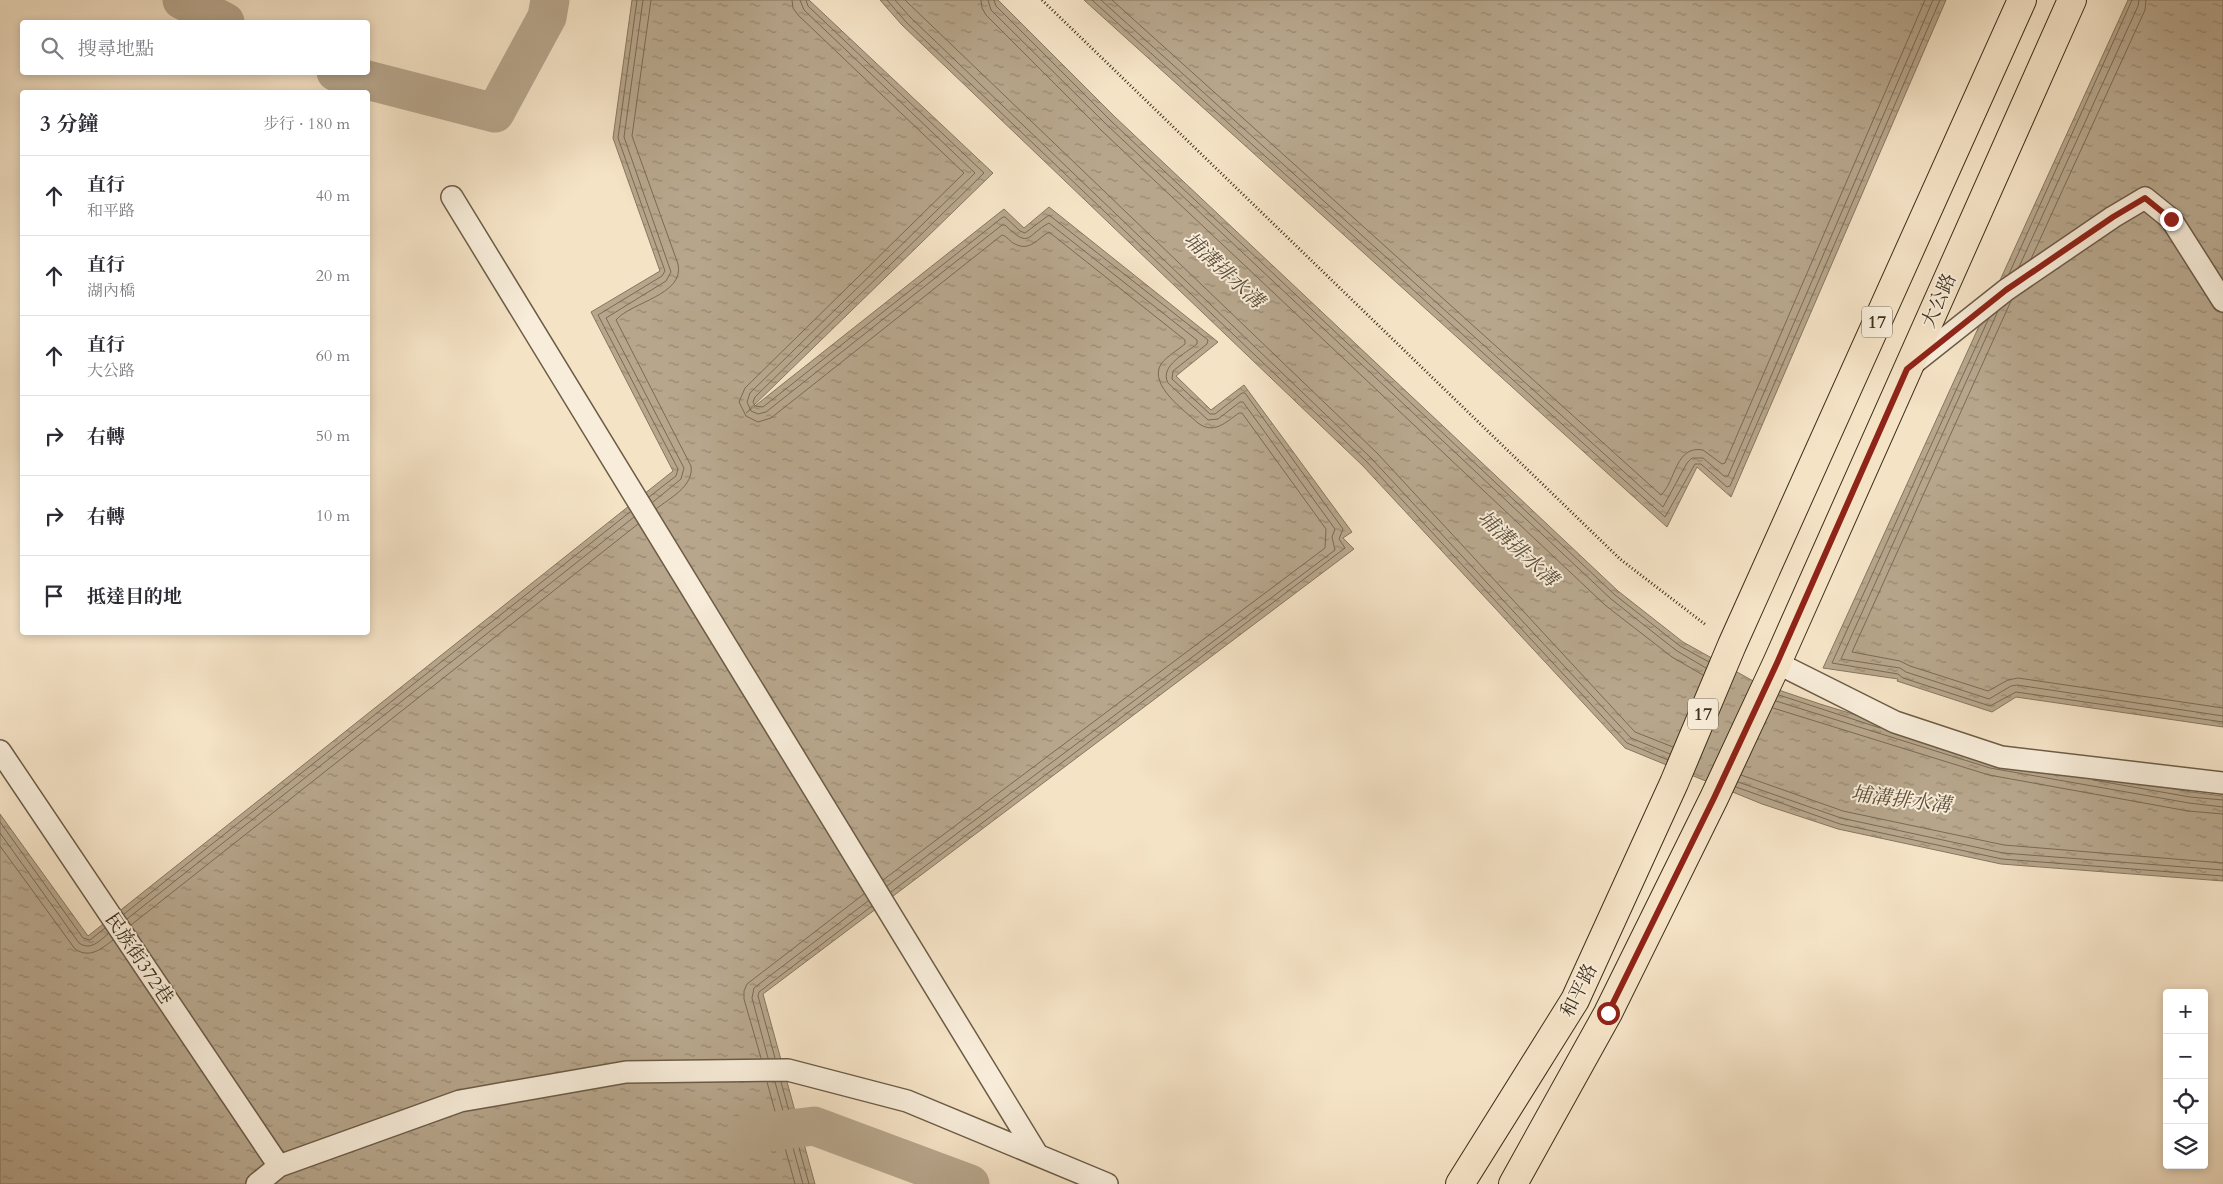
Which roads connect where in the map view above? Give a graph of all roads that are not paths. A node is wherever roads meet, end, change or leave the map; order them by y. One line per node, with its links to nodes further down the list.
1 (2022, 0): 13 (main road, 和平路 / 17)
2 (2072, 0): 5 (main road, 大公路 / 17)
3 (452, 197): 9 (lane)
4 (2223, 301): 5 (lane)
5 (1907, 369): 6 (main road, 大公路 / 17)
6 (1772, 673): 8 (lane); 14 (main road, 和平路 / 17)
7 (0, 750): 10 (lane, 民族街372巷)
8 (2223, 783)
9 (1037, 1154): 10 (lane); 12 (lane)
10 (279, 1166): 11 (lane)
11 (257, 1184)
12 (1107, 1184)
13 (1460, 1184)
14 (1513, 1184)

